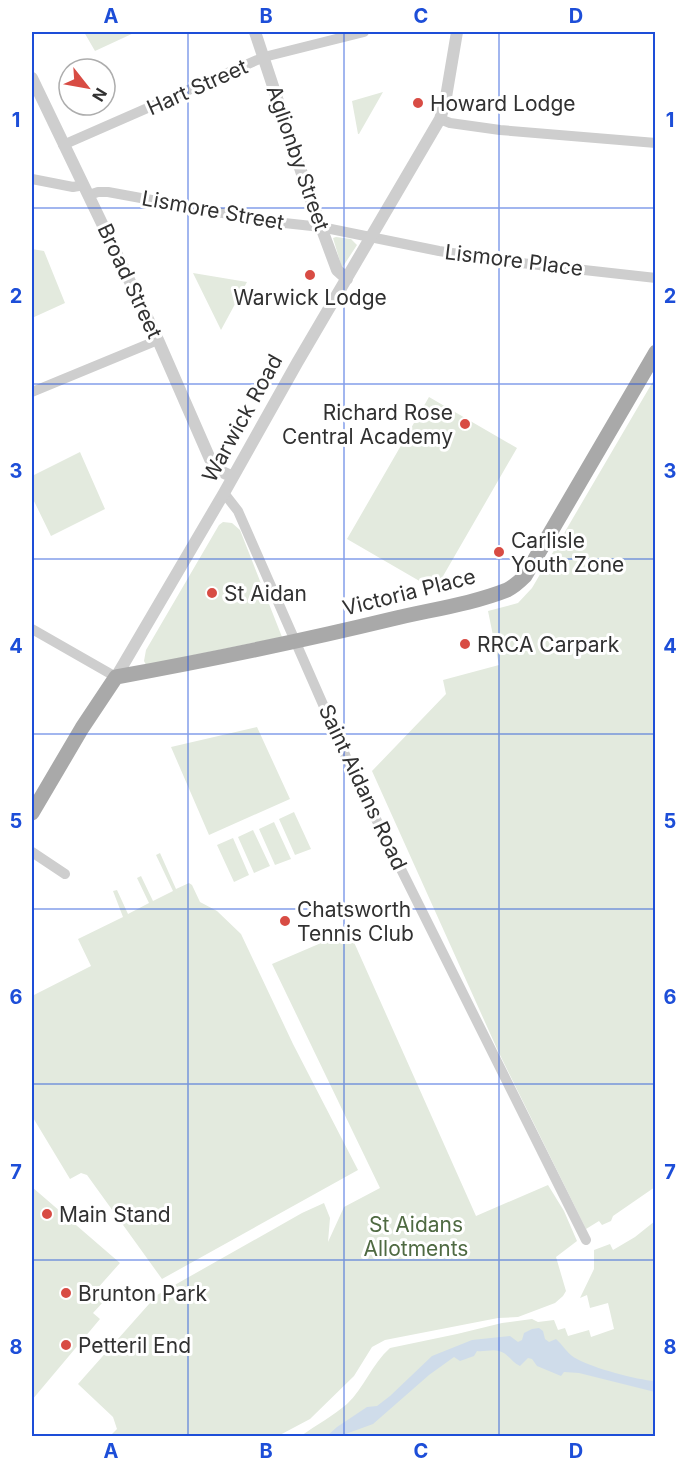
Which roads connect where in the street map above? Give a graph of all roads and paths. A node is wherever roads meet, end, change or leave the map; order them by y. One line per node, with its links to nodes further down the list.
1 (255, 32): 4 (street, Aglionby Street)
2 (363, 32): 4 (street, Hart Street)
3 (457, 32): 6 (street, Warwick Road)
4 (264, 57): 8 (street, Hart Street); 11 (street, Aglionby Street)
5 (32, 78): 8 (street, Broad Street)
6 (440, 119): 7 (street); 12 (street, Warwick Road)
7 (656, 143)
8 (63, 145): 10 (street, Broad Street)
9 (32, 179): 10 (street, Lismore Street)
10 (86, 190): 11 (street, Lismore Street); 15 (street, Broad Street)
11 (321, 227): 12 (street, Lismore Street); 14 (street, Aglionby Street)
12 (372, 237): 13 (street, Lismore Place); 14 (street, Warwick Road)
13 (656, 278)
14 (347, 279): 18 (street, Warwick Road)
15 (158, 340): 17 (street); 18 (street, Broad Street)
16 (656, 352): 21 (main road, Victoria Place)
17 (32, 392)
18 (233, 477): 19 (street, Warwick Road)
19 (224, 493): 21 (street, Saint Aidans Road); 22 (street, Warwick Road)
20 (32, 629): 22 (street)
21 (296, 641): 22 (main road, Victoria Place); 26 (street, Saint Aidans Road)
22 (116, 677): 23 (main road, Warwick Road)
23 (32, 813)
24 (32, 852): 25 (street)
25 (65, 874)
26 (586, 1240)

